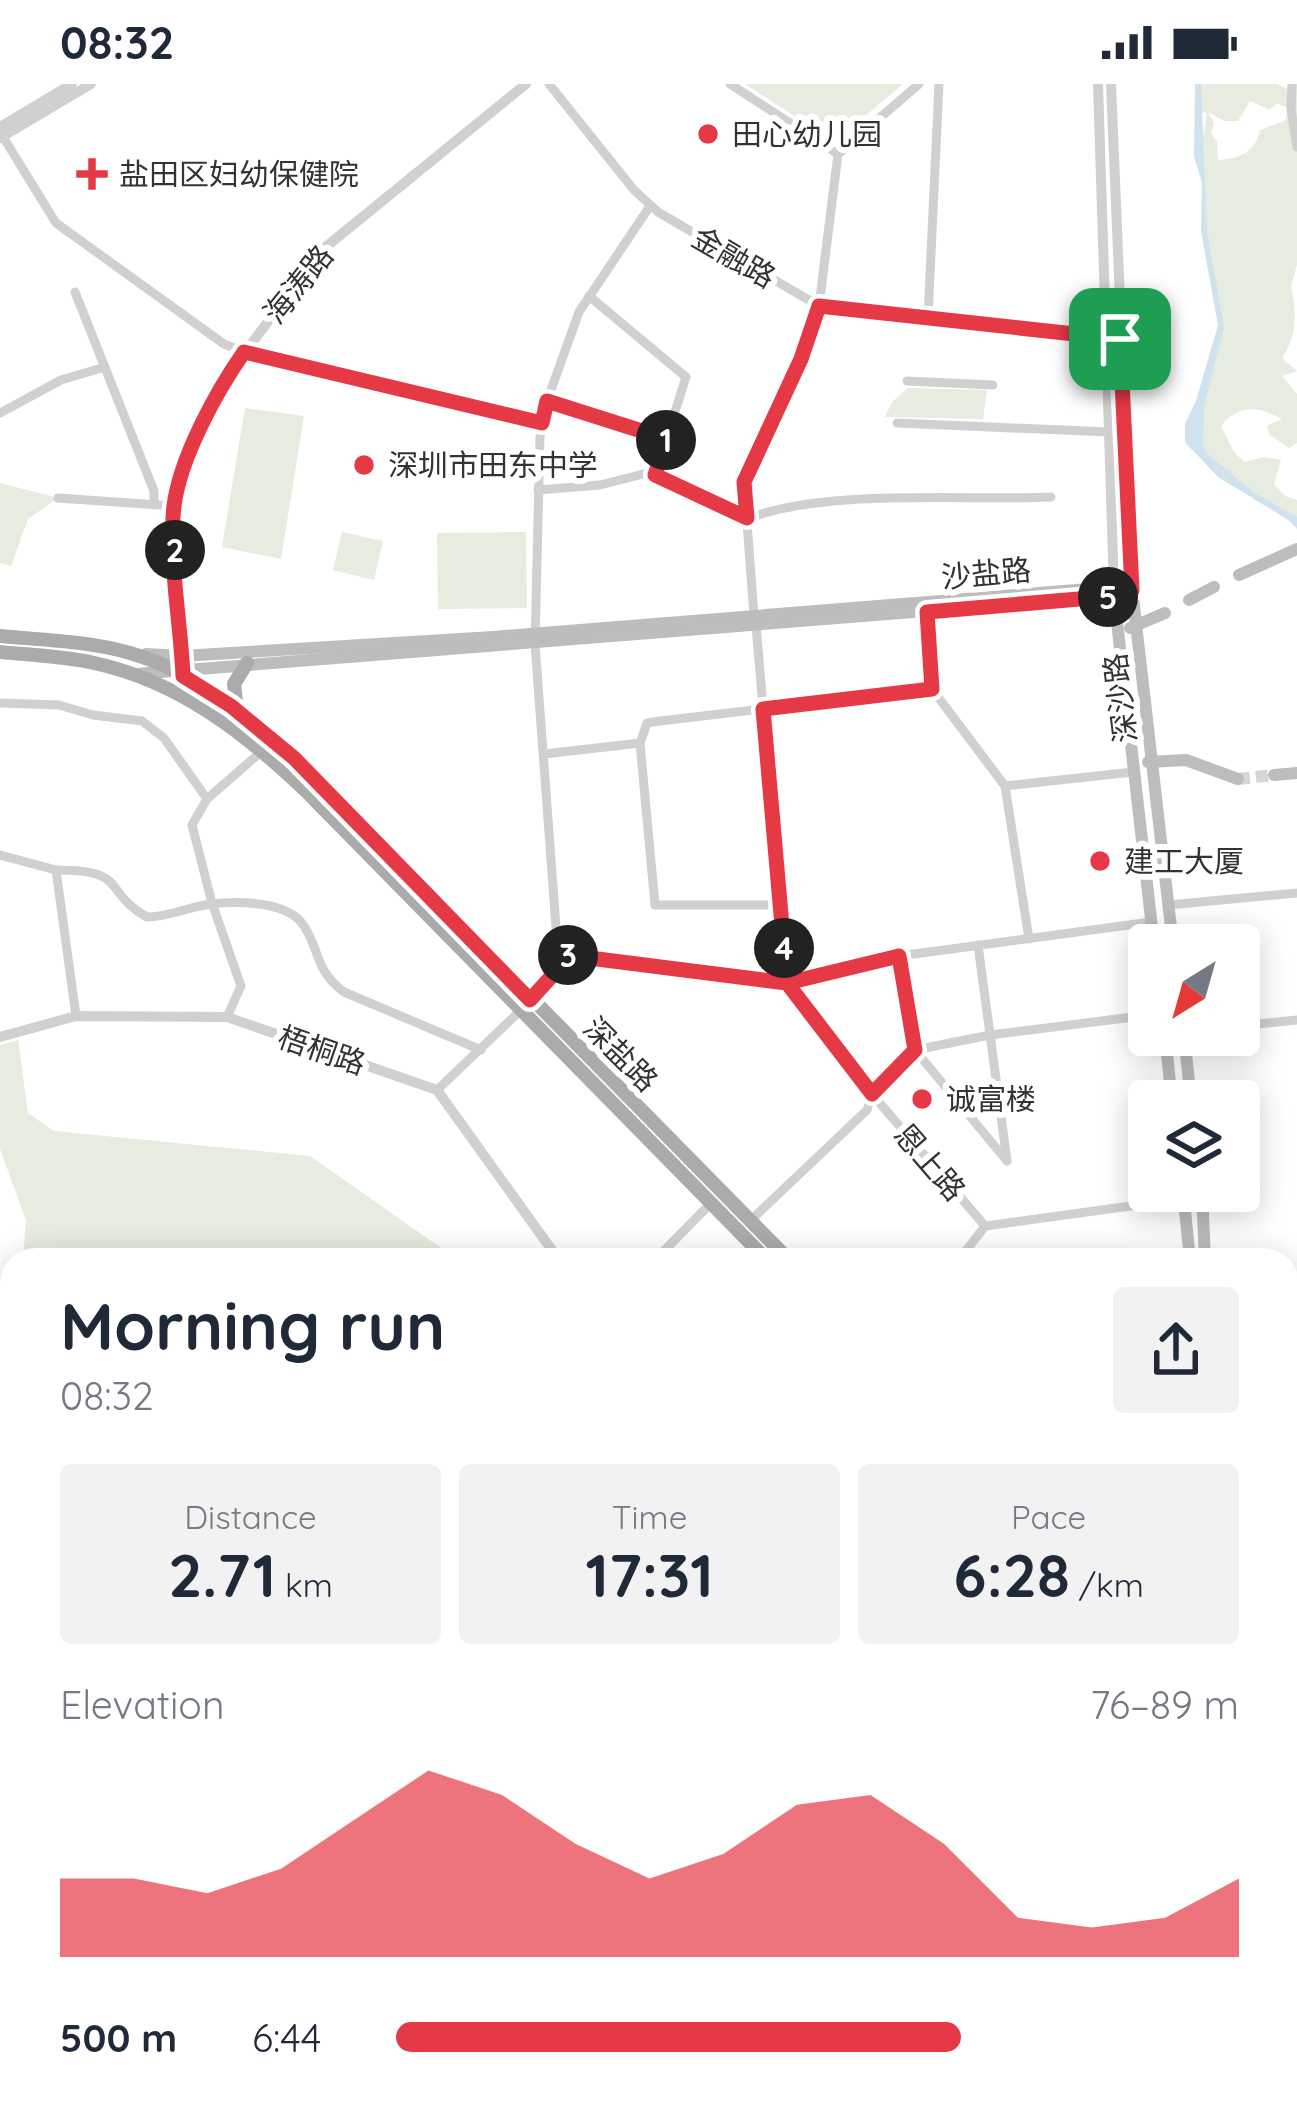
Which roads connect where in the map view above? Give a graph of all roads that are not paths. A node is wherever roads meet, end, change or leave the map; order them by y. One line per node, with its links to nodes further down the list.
1 (72, 84): 11 (street)
2 (92, 84): 11 (street)
3 (526, 84): 21 (street, 海涛路)
4 (549, 84): 14 (street, 金融路)
5 (730, 84): 13 (street)
6 (919, 84): 13 (street)
7 (939, 84): 18 (street)
8 (1098, 84): 19 (street, 深沙路)
9 (1112, 84): 20 (street, 深沙路)
10 (1292, 84): 12 (street)
11 (2, 129): 21 (street)
12 (1297, 147)
13 (838, 154): 17 (street)
14 (650, 206): 16 (street); 17 (street, 金融路)
15 (75, 292): 22 (street)
16 (589, 296): 25 (street); 30 (street)
17 (819, 306): 18 (street, 金融路); 37 (street)
18 (928, 317): 19 (street, 金融路)
19 (1105, 338): 20 (street, 金融路); 29 (street, 深沙路)
20 (1120, 339): 41 (street, 深沙路)
21 (244, 352): 27 (street); 36 (street, 海涛路)
22 (104, 367): 26 (street); 35 (street)
23 (907, 381): 24 (street)
24 (993, 385)
25 (547, 401): 27 (street); 30 (street)
26 (0, 413)
27 (542, 423): 32 (street)
28 (897, 423): 29 (street)
29 (1109, 432): 42 (street, 深沙路)
30 (667, 439): 31 (street)
31 (655, 475): 32 (street); 37 (street)
32 (538, 490): 50 (street)
33 (1051, 497): 37 (street)
34 (58, 498): 35 (street)
35 (154, 505): 36 (street)
36 (174, 506): 53 (street, 海涛路)
37 (747, 518): 46 (street)
38 (1293, 551): 39 (main road)
39 (1239, 575)
40 (1214, 587): 43 (main road)
41 (1132, 590): 42 (main road, 沙盐路); 48 (main road, 深沙路)
42 (1114, 592): 44 (main road, 沙盐路); 46 (main road, 沙盐路); 47 (main road, 深沙路)
43 (1189, 600)
44 (927, 612): 46 (main road, 沙盐路); 55 (street)
45 (1165, 613): 48 (main road)
46 (755, 621): 50 (main road, 沙盐路); 58 (street)
47 (1117, 626): 48 (main road); 64 (main road, 深沙路)
48 (1136, 626): 63 (main road, 深沙路)
49 (0, 636): 53 (main road, 深盐路)
50 (535, 639): 52 (main road, 沙盐路); 53 (main road, 沙盐路); 62 (street)
51 (0, 652): 54 (main road, 深盐路)
52 (247, 663): 53 (main road, 沙盐路); 59 (main road)
53 (180, 668): 54 (main road, 沙盐路); 56 (street, 海涛路); 59 (main road, 深盐路)
54 (133, 674): 56 (main road, 深盐路)
55 (932, 689): 58 (street); 68 (street)
56 (183, 697): 61 (main road, 深盐路)
57 (0, 703): 69 (street)
58 (763, 709): 60 (street); 82 (street)
59 (246, 717): 83 (main road, 深盐路)
60 (640, 743): 62 (street); 74 (street)
61 (262, 751): 69 (street); 83 (main road, 深盐路)
62 (544, 754): 80 (street)
63 (1151, 761): 64 (main road); 67 (main road); 75 (main road, 深沙路)
64 (1133, 772): 68 (street); 76 (main road, 深沙路)
65 (1297, 773): 66 (main road)
66 (1274, 776)
67 (1238, 779)
68 (1005, 786): 78 (street)
69 (207, 799): 73 (street)
70 (0, 855): 71 (street)
71 (56, 871): 73 (street); 84 (street)
72 (1297, 893): 75 (street)
73 (212, 904): 85 (street); 91 (street)
74 (769, 905)
75 (1168, 905): 77 (main road, 深沙路)
76 (1151, 922): 78 (street)
77 (1170, 924)
78 (1029, 939): 79 (street)
79 (978, 946): 81 (street); 89 (street)
80 (558, 954): 82 (street); 83 (street)
81 (899, 956): 82 (street); 92 (street)
82 (787, 983): 94 (street, 恩上路)
83 (525, 1006): 91 (street); 95 (main road, 深盐路)
84 (76, 1016): 85 (street, 梧桐路); 90 (street, 梧桐路)
85 (227, 1017): 93 (street, 梧桐路)
86 (1128, 1018): 89 (street)
87 (1297, 1020): 88 (street)
88 (1260, 1024)
89 (990, 1035): 92 (street); 92 (street)
90 (0, 1037)
91 (481, 1050): 93 (street)
92 (915, 1050): 94 (street)
93 (437, 1090): 101 (street)
94 (872, 1094): 99 (street); 100 (street, 恩上路)
95 (716, 1198): 99 (main road, 深盐路); 102 (street); 103 (main road, 深盐路)
96 (1128, 1203): 100 (street)
97 (1186, 1212): 106 (main road)
98 (1203, 1212): 107 (main road)
99 (750, 1221): 104 (main road, 深盐路)
100 (985, 1226): 105 (street)
101 (551, 1248)
102 (667, 1248)
103 (757, 1248)
104 (777, 1248)
105 (968, 1248)
106 (1189, 1248)
107 (1204, 1248)

